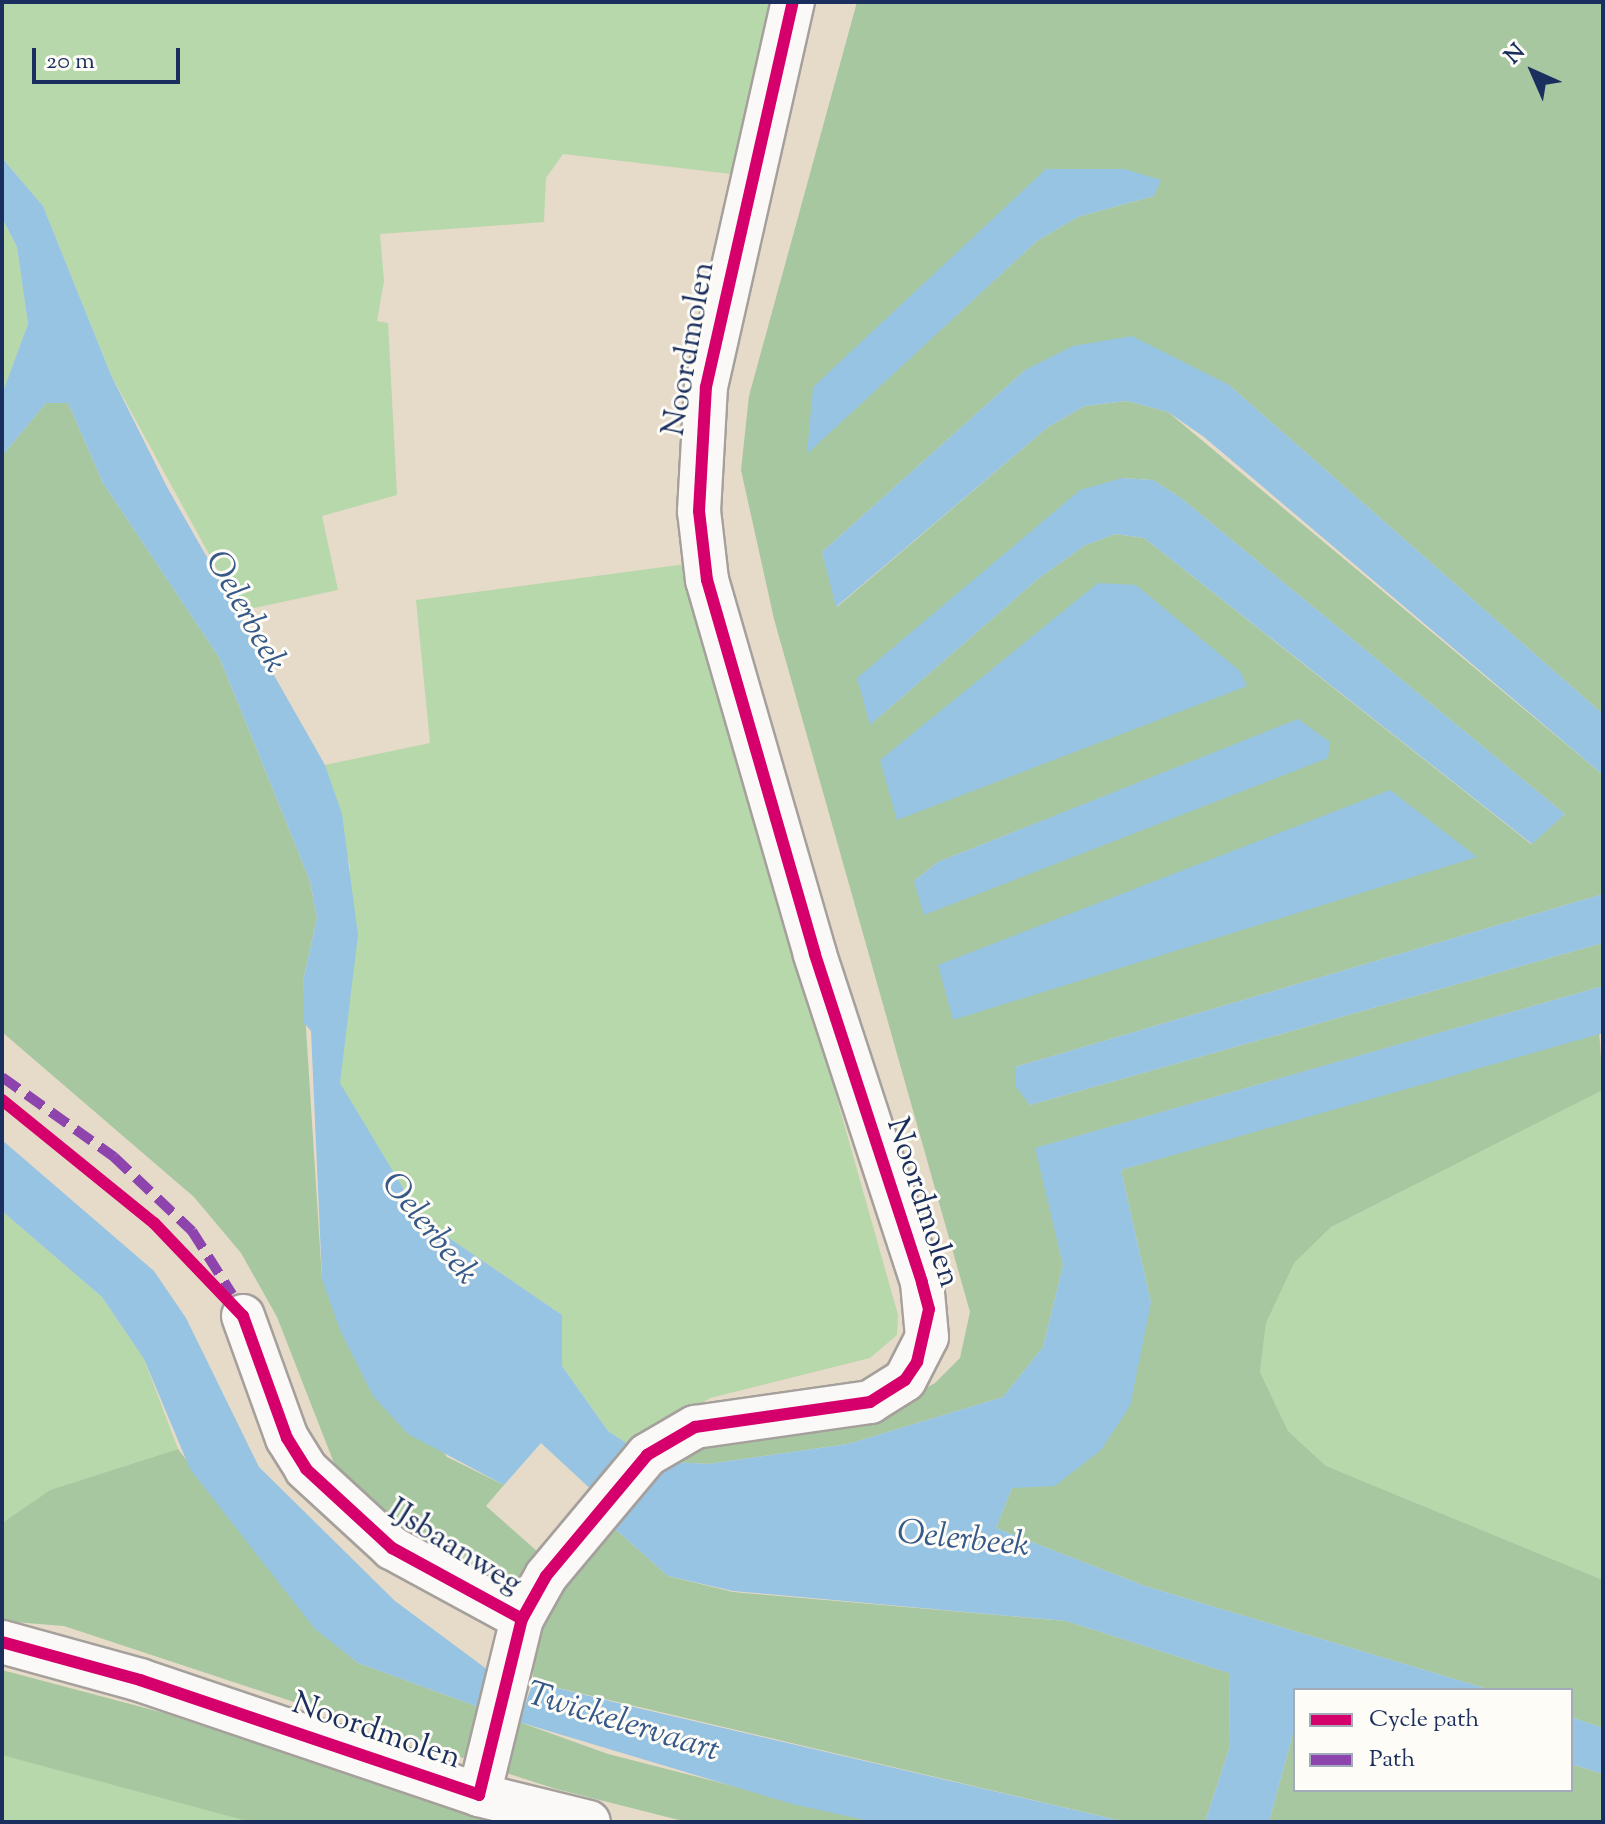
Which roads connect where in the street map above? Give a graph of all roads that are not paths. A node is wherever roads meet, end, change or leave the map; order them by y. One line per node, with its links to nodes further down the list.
1 (793, 2): 3 (street, Noordmolen)
2 (243, 1316): 3 (street, IJsbaanweg)
3 (522, 1619): 5 (street, Noordmolen)
4 (2, 1642): 5 (street, Noordmolen)
5 (479, 1795): 6 (street)
6 (589, 1822)

